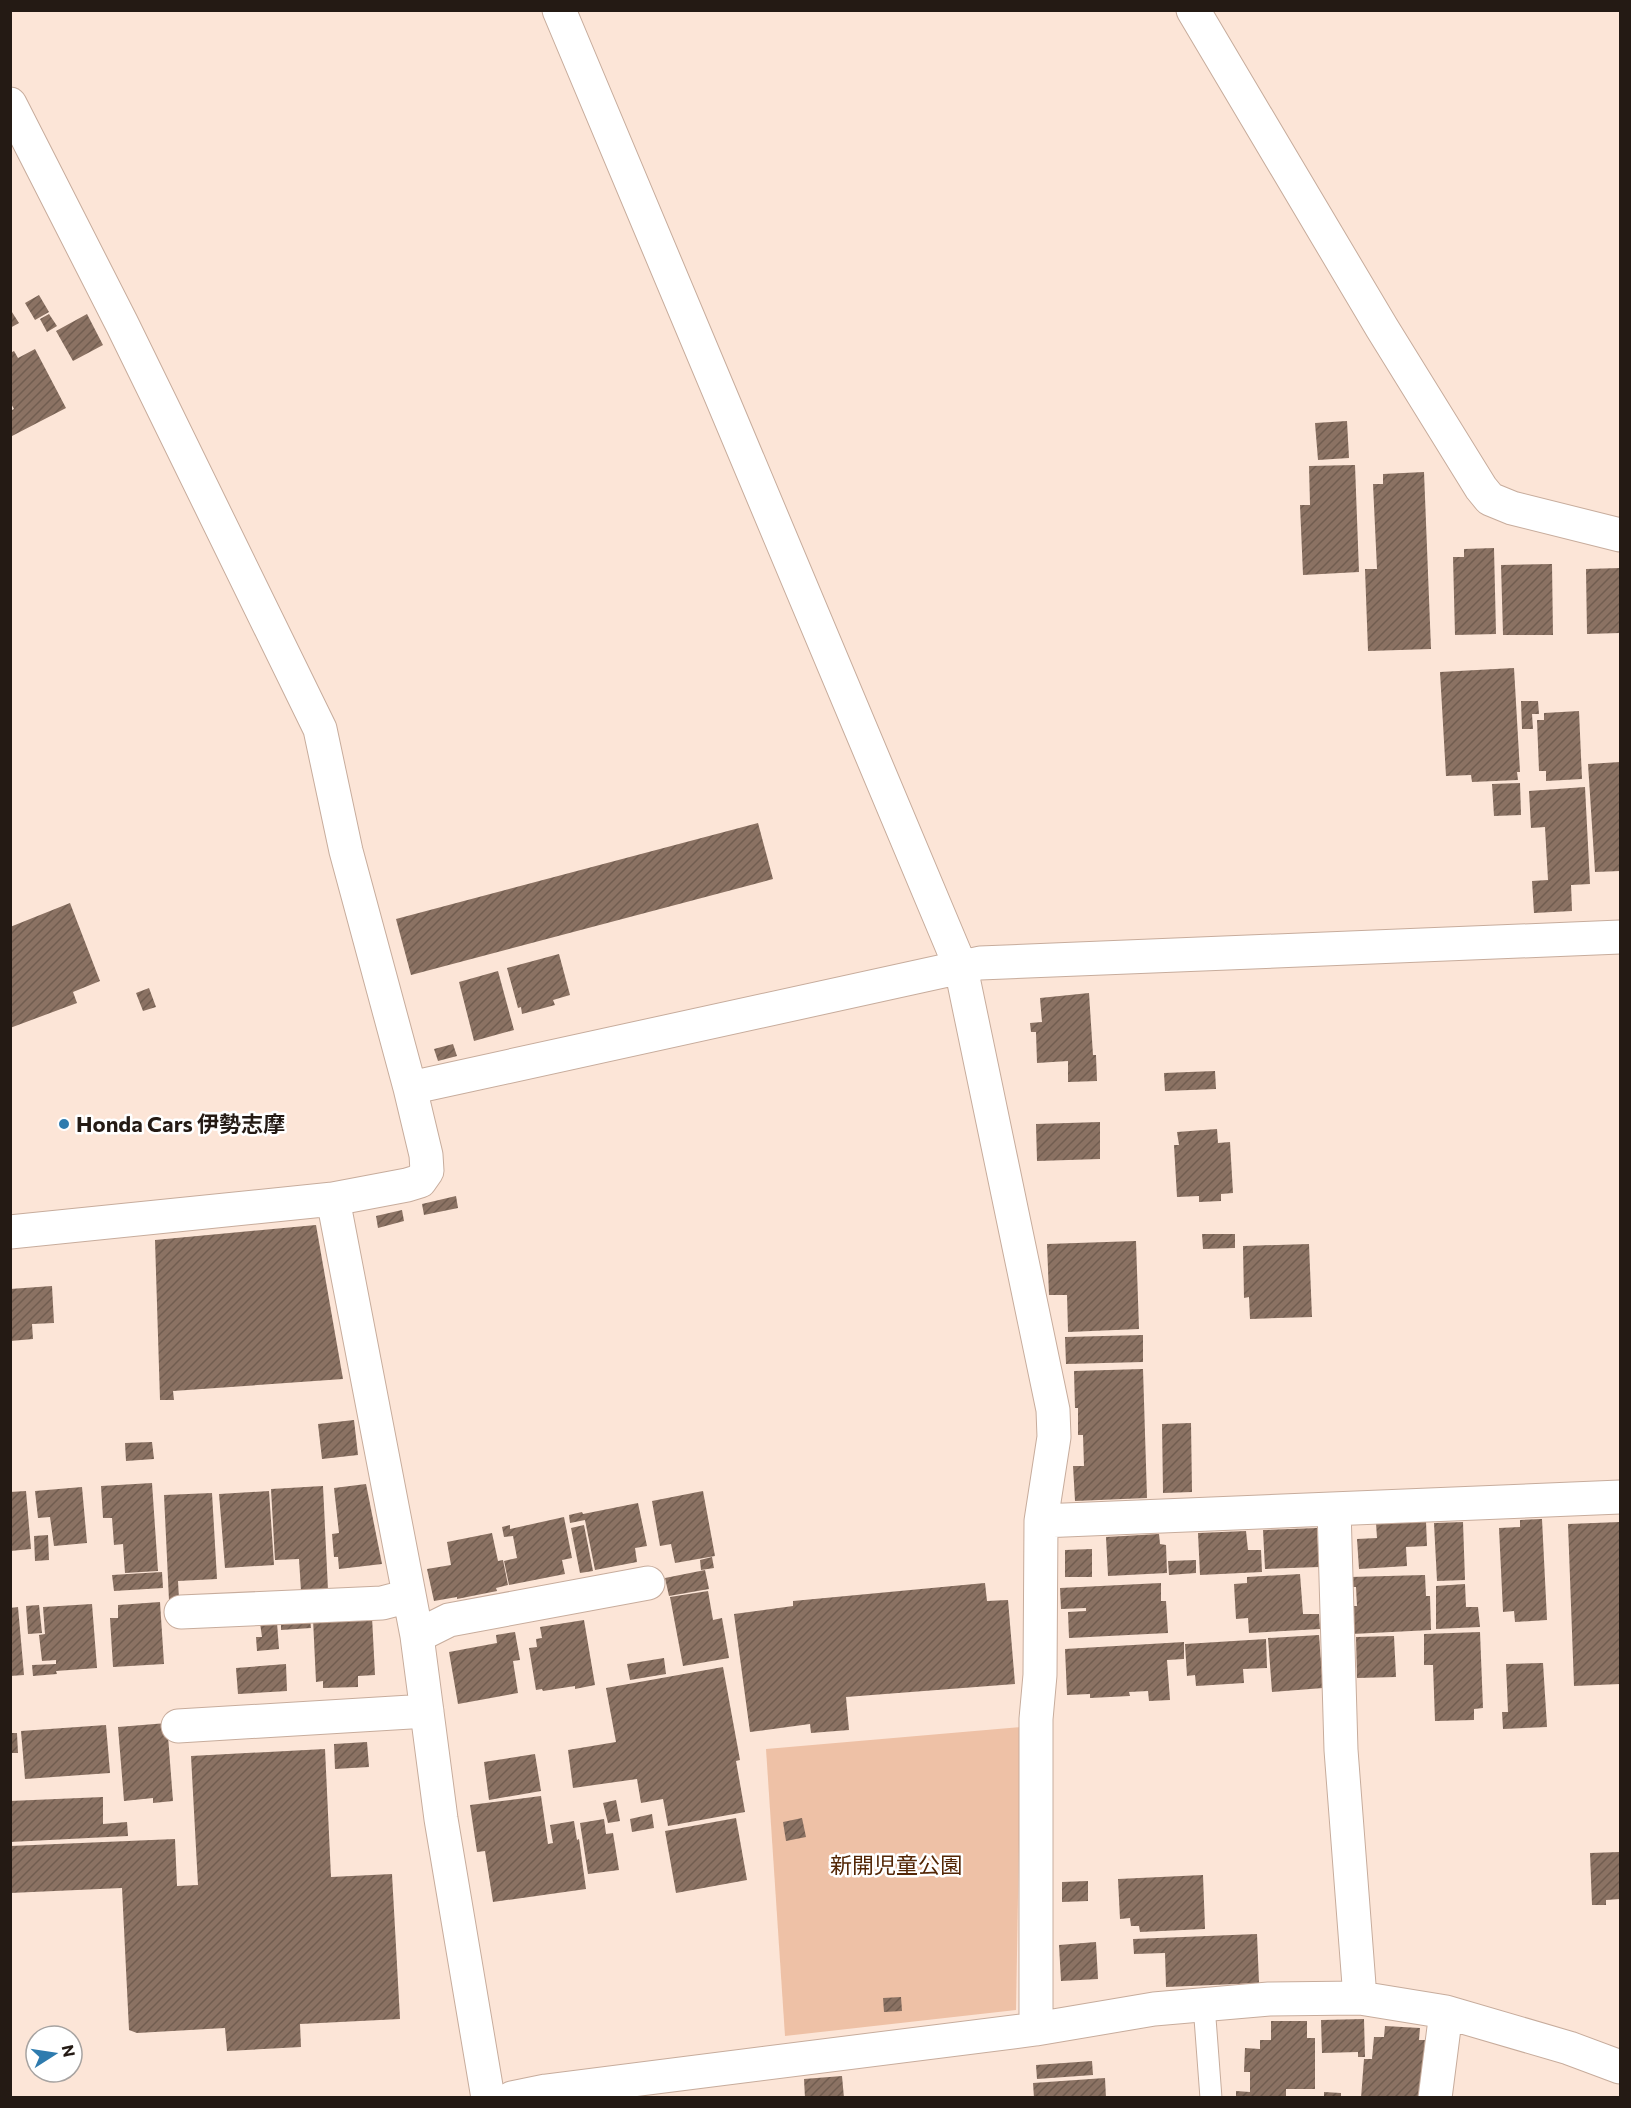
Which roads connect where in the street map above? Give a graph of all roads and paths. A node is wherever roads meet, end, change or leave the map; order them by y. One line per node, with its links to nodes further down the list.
1 (559, 10): 6 (street)
2 (1193, 10): 4 (street)
3 (10, 104): 7 (street)
4 (1620, 535)
5 (1620, 937): 6 (street)
6 (961, 968): 7 (street); 12 (street)
7 (410, 1088): 8 (street)
8 (333, 1199): 9 (street); 14 (street)
9 (10, 1232)
10 (1620, 1497): 11 (street)
11 (1334, 1509): 12 (street); 19 (street)
12 (1041, 1521): 22 (street)
13 (648, 1583): 16 (street)
14 (409, 1596): 15 (street); 16 (street)
15 (181, 1612)
16 (417, 1636): 17 (street)
17 (427, 1711): 18 (street); 24 (street)
18 (178, 1726)
19 (1360, 1998): 20 (street); 21 (street)
20 (1204, 2004): 22 (street); 26 (lane)
21 (1446, 2012): 23 (street); 27 (street)
22 (1036, 2029): 25 (street)
23 (1620, 2067)
24 (488, 2097)
25 (512, 2097)
26 (1211, 2097)
27 (1435, 2097)

